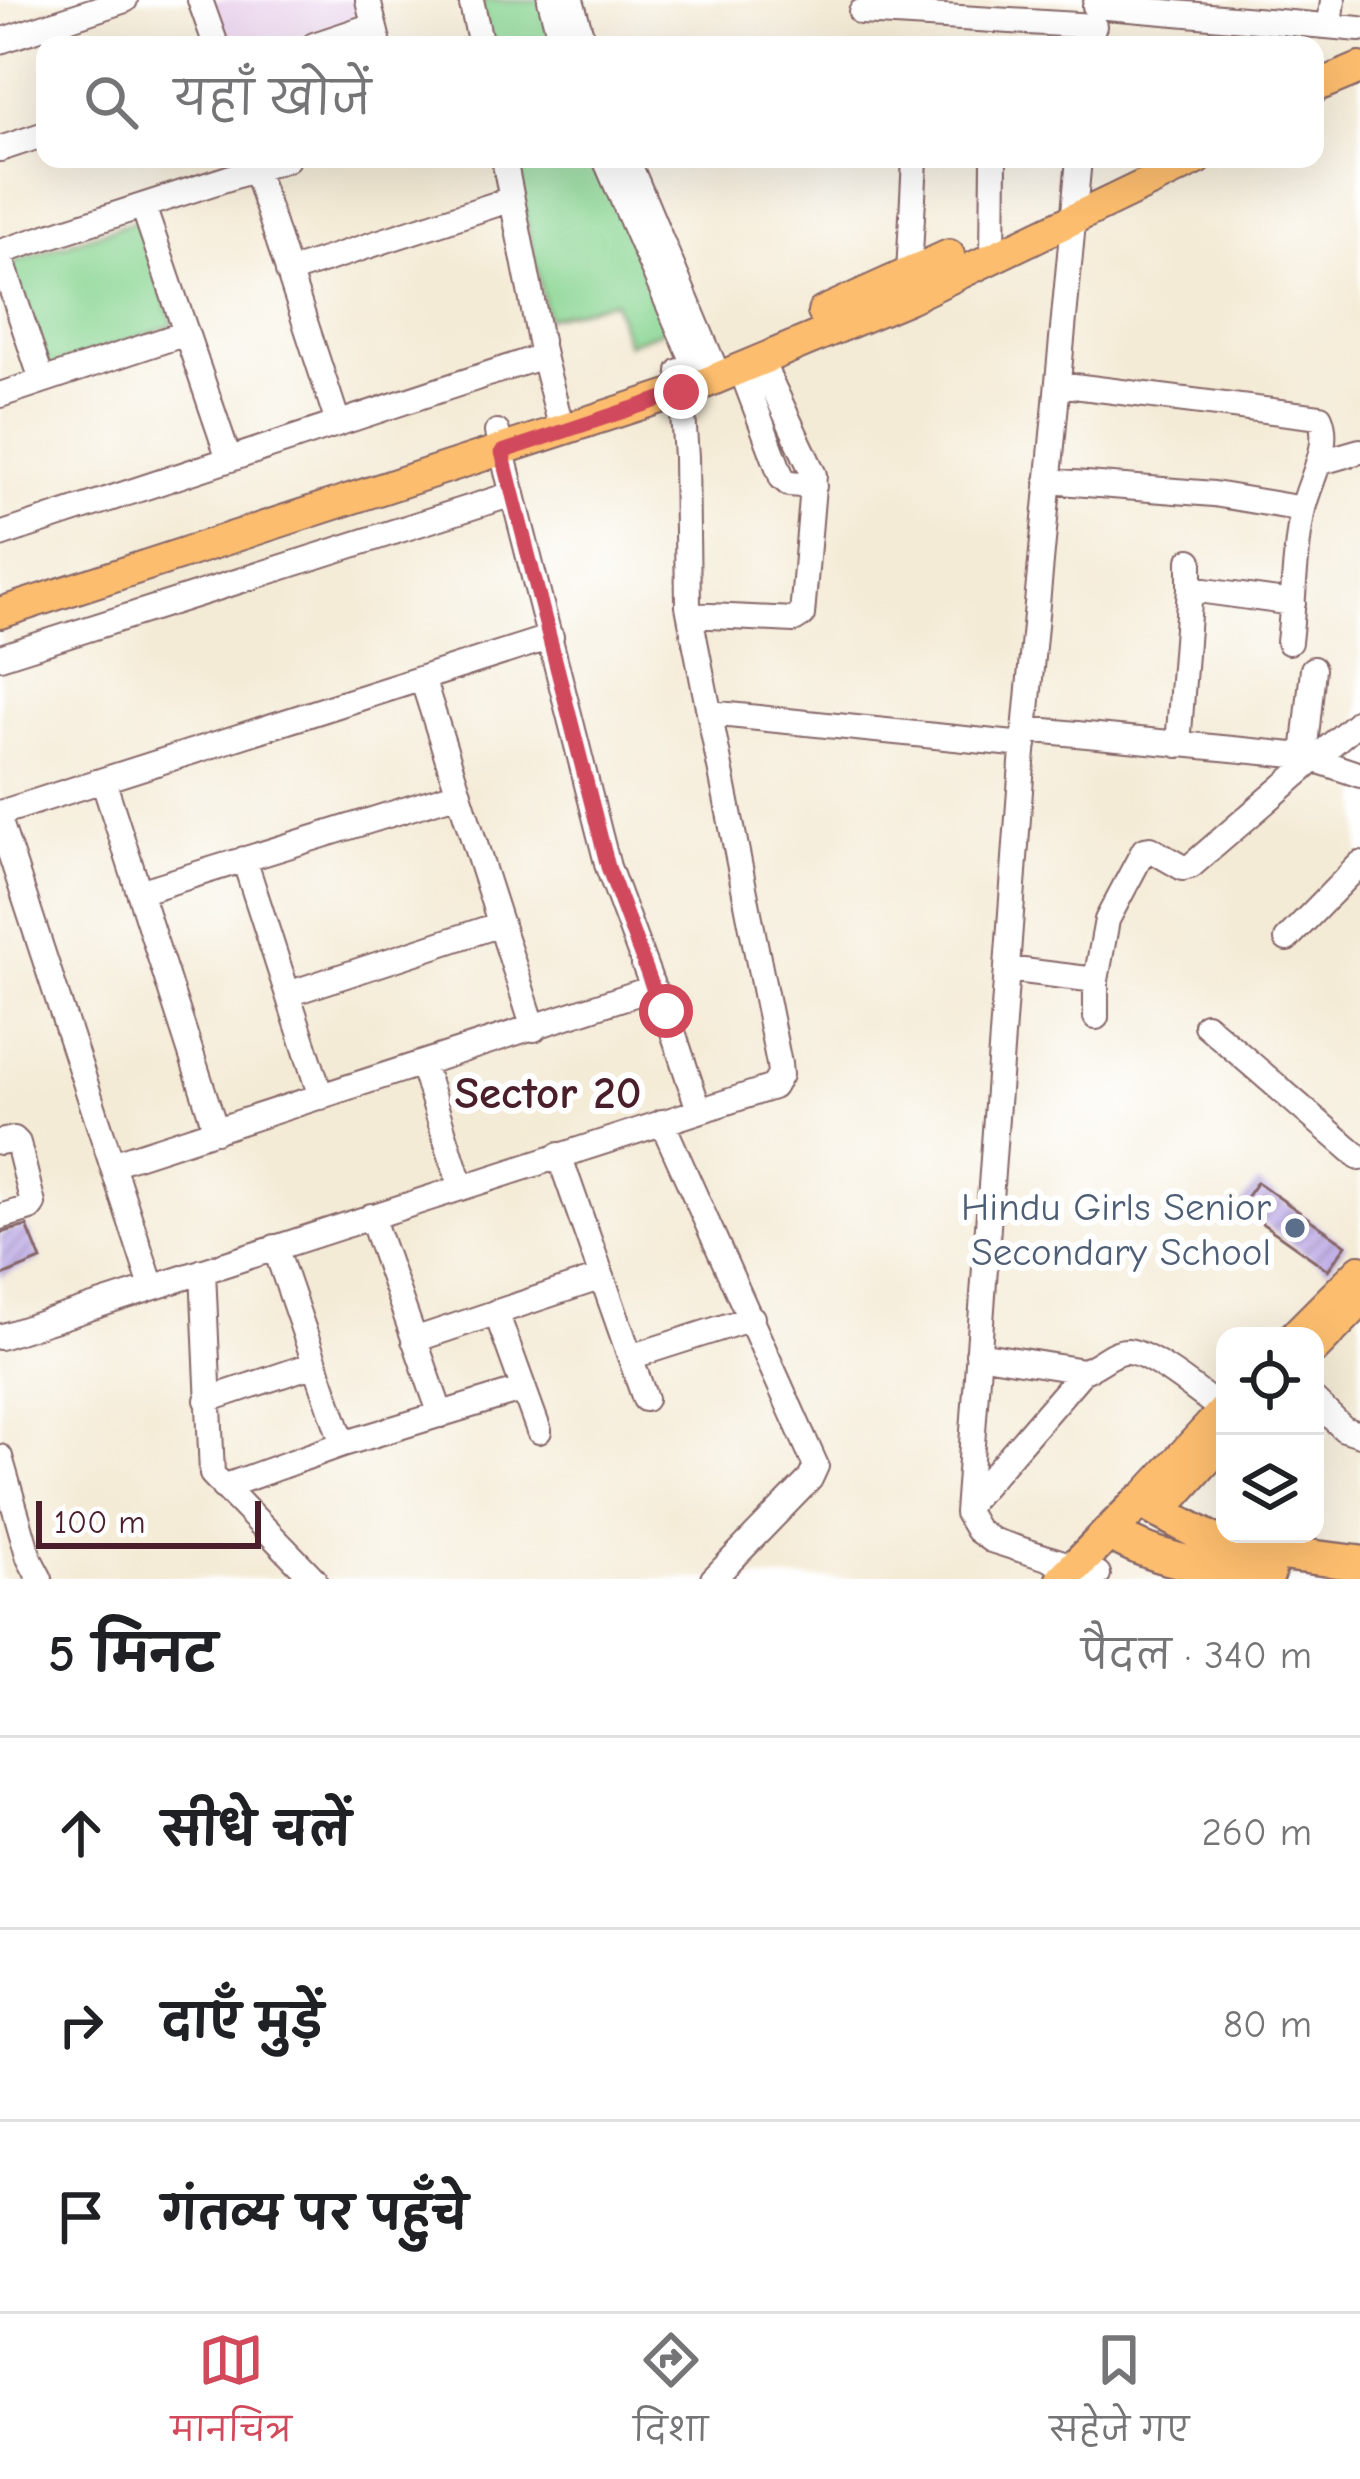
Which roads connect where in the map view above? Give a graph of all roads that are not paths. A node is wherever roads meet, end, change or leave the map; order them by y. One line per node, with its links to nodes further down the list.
1 (125, 0): 18 (street)
2 (200, 0): 13 (street)
3 (471, 0): 15 (street)
4 (550, 0): 16 (street)
5 (571, 0): 17 (street)
6 (1333, 0): 11 (street)
7 (1178, 6): 9 (street); 11 (street)
8 (861, 12): 9 (street)
9 (1094, 19)
10 (374, 23): 14 (street)
11 (1330, 26): 12 (street)
12 (1360, 29)
13 (213, 36)
14 (339, 36)
15 (479, 36)
16 (560, 36)
17 (581, 36)
18 (0, 40)
19 (1360, 68): 20 (main road)
20 (1324, 83)
21 (1360, 86): 22 (main road)
22 (1324, 101)
23 (36, 137): 24 (street)
24 (0, 149)
25 (260, 168): 34 (street)
26 (506, 168): 35 (street)
27 (609, 168): 44 (street)
28 (631, 168): 44 (street)
29 (915, 168): 41 (street)
30 (994, 168): 38 (street)
31 (1078, 168): 37 (street)
32 (1140, 168): 37 (main road)
33 (1175, 168): 37 (main road)
34 (254, 170): 36 (street); 40 (street)
35 (512, 199): 40 (street); 43 (street)
36 (143, 206): 39 (street); 42 (street)
37 (1074, 208): 38 (main road); 46 (street)
38 (993, 246): 41 (main road); 44 (main road)
39 (0, 253): 45 (street)
40 (289, 272): 49 (street)
41 (909, 274): 44 (main road)
42 (186, 332): 45 (street); 52 (street)
43 (543, 356): 48 (street); 49 (street)
44 (711, 372): 48 (main road); 63 (street); 63 (street)
45 (42, 380): 47 (street)
46 (1058, 384): 53 (street); 54 (street)
47 (0, 394)
48 (559, 421): 50 (main road)
49 (338, 423): 52 (street)
50 (499, 442): 55 (street); 60 (main road); 62 (main road)
51 (1359, 453): 53 (street)
52 (229, 459): 57 (street)
53 (1318, 464): 56 (street)
54 (1048, 481): 56 (street); 71 (street)
55 (513, 494): 64 (street); 66 (street)
56 (1303, 509): 61 (street)
57 (0, 535)
58 (1190, 561): 59 (street)
59 (1190, 589): 61 (street); 72 (street)
60 (0, 592)
61 (1293, 603): 65 (street)
62 (0, 613)
63 (690, 615): 69 (street)
64 (551, 637): 68 (street); 86 (street)
65 (1288, 643)
66 (0, 657)
67 (1313, 669): 73 (street)
68 (422, 678): 75 (street); 76 (street)
69 (709, 712): 71 (street); 93 (street)
70 (1360, 720): 73 (street)
71 (1025, 737): 72 (street); 84 (street)
72 (1178, 745): 73 (street)
73 (1308, 758): 74 (street); 85 (street)
74 (1360, 775)
75 (103, 780): 77 (street); 81 (street)
76 (459, 793): 79 (street); 82 (street)
77 (0, 812)
78 (0, 823): 99 (street)
79 (244, 859): 81 (street); 87 (street)
80 (1360, 864): 83 (street)
81 (139, 892): 95 (street)
82 (501, 924): 87 (street); 90 (street)
83 (1287, 939)
84 (1007, 969): 85 (street); 115 (street)
85 (1096, 980): 88 (street)
86 (653, 988): 90 (street); 93 (street)
87 (288, 994): 92 (street)
88 (1096, 1017)
89 (1206, 1024): 98 (street)
90 (534, 1029): 91 (street)
91 (422, 1064): 92 (street); 100 (street)
92 (321, 1097): 95 (street)
93 (699, 1110): 94 (street)
94 (662, 1122): 97 (street); 110 (street)
95 (216, 1131): 99 (street)
96 (0, 1142): 102 (street)
97 (559, 1156): 100 (street); 106 (street)
98 (1360, 1158)
99 (112, 1164): 107 (street)
100 (461, 1187): 101 (street)
101 (371, 1216): 103 (street); 114 (street)
102 (0, 1217)
103 (275, 1247): 104 (street); 117 (street)
104 (203, 1270): 107 (street); 121 (street)
105 (1360, 1270): 111 (main road)
106 (602, 1277): 109 (street); 116 (street)
107 (152, 1287): 112 (street)
108 (1360, 1302): 113 (main road)
109 (496, 1312): 114 (street); 119 (street)
110 (752, 1318): 116 (street); 138 (street)
111 (1303, 1327)
112 (0, 1336)
113 (1324, 1339)
114 (415, 1340): 124 (street)
115 (978, 1354): 118 (street); 131 (street)
116 (630, 1357): 120 (street)
117 (315, 1364): 121 (street); 128 (street)
118 (1083, 1371): 123 (street); 131 (street)
119 (524, 1389): 124 (street); 126 (street)
120 (645, 1399)
121 (207, 1400): 130 (street)
122 (1324, 1409): 127 (street)
123 (1216, 1412)
124 (441, 1414): 128 (street)
125 (1216, 1429): 132 (main road)
126 (539, 1431)
127 (1360, 1434)
128 (343, 1444): 130 (street)
129 (0, 1456): 136 (street)
130 (223, 1487): 137 (street)
131 (968, 1504): 135 (street)
132 (1150, 1507): 133 (highway); 134 (highway)
133 (1119, 1539): 135 (highway); 139 (highway)
134 (1360, 1563)
135 (1082, 1574)
136 (40, 1579)
137 (314, 1579)
138 (712, 1579)
139 (1305, 1579)

